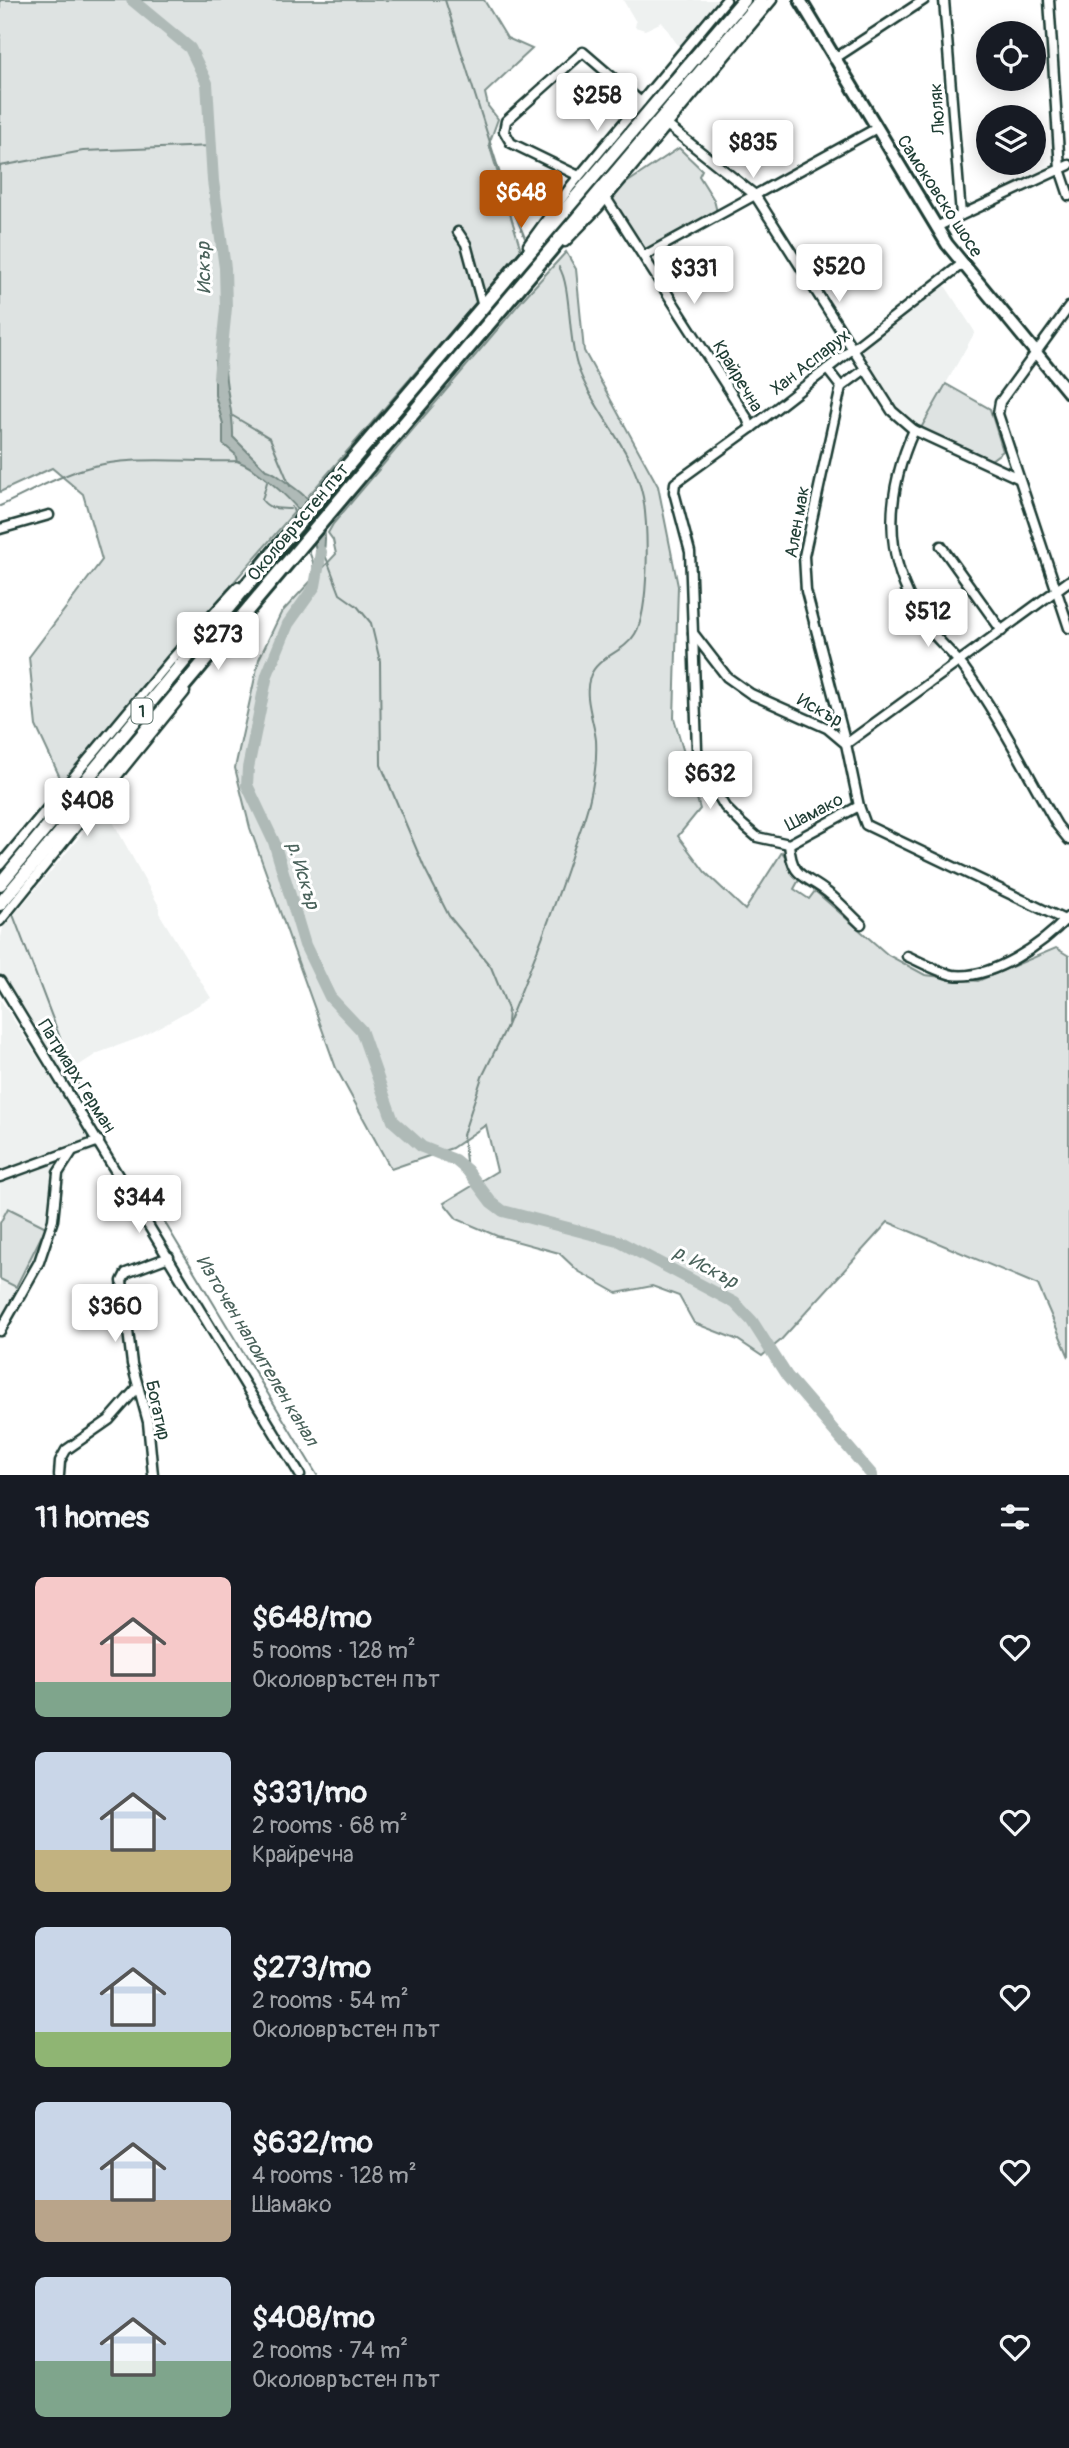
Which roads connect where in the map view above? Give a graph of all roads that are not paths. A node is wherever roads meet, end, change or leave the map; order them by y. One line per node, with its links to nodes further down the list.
1 (726, 0): 10 (street, Околовръстен път)
2 (761, 0): 8 (highway, Околовръстен път / 1)
3 (772, 0): 11 (street, Околовръстен път)
4 (924, 0): 9 (street)
5 (944, 0): 18 (street, Люляк)
6 (1049, 0): 13 (street)
7 (802, 1): 9 (main road, Самоковско шосе)
8 (745, 6): 23 (highway, Околовръстен път / 1); 24 (highway, Околовръстен път / 1)
9 (834, 59): 12 (main road, Самоковско шосе)
10 (641, 102): 14 (street, Околовръстен път); 14 (street)
11 (667, 125): 15 (street); 17 (street, Околовръстен път)
12 (875, 129): 15 (street); 19 (main road, Самоковско шосе)
13 (1065, 167): 16 (street); 18 (street)
14 (579, 176): 24 (street, Околовръстен път)
15 (755, 195): 21 (street); 28 (street)
16 (1069, 196)
17 (606, 198): 21 (street, Крайречна); 23 (street, Околовръстен път)
18 (961, 215): 19 (street)
19 (936, 227): 22 (main road, Самоковско шосе)
20 (458, 232): 24 (street)
21 (644, 256): 34 (street, Крайречна)
22 (962, 264): 28 (street, Хан Аспарух); 29 (main road, Самоковско шосе)
23 (515, 291): 42 (highway, Околовръстен път / 1)
24 (485, 305): 52 (highway, Околовръстен път / 1)
25 (1069, 307): 26 (street)
26 (1058, 320): 27 (street); 29 (street)
27 (1069, 320)
28 (851, 350): 30 (street, Хан Аспарух); 31 (street)
29 (1037, 351): 33 (main road, Самоковско шосе); 36 (street)
30 (827, 369): 32 (street); 34 (street, Хан Аспарух)
31 (864, 370): 32 (street); 35 (street)
32 (841, 387): 48 (street, Ален мак)
33 (1069, 393)
34 (751, 428): 46 (street, Хан Аспарух)
35 (914, 430): 36 (street); 47 (street)
36 (1018, 478): 41 (street)
37 (49, 515): 38 (street)
38 (0, 529)
39 (941, 546): 45 (street)
40 (1069, 581): 41 (street)
41 (1058, 589): 43 (street); 44 (street); 45 (street)
42 (264, 590): 53 (highway, Околовръстен път / 1); 55 (street)
43 (1069, 594)
44 (1069, 628)
45 (1002, 631): 47 (street)
46 (694, 633): 48 (street, Искър); 51 (street, Шамако)
47 (960, 662): 48 (street); 50 (street)
48 (846, 744): 49 (street, Искър)
49 (859, 806): 51 (street, Шамако); 54 (street, Искър)
50 (1069, 839)
51 (789, 844): 56 (street)
52 (2, 875)
53 (0, 905)
54 (1068, 919): 57 (street)
55 (0, 921)
56 (861, 924)
57 (907, 956)
58 (0, 981): 59 (street, Патриарх Герман)
59 (99, 1141): 60 (street); 64 (street, Патриарх Герман)
60 (71, 1153): 61 (street); 62 (street)
61 (51, 1160): 62 (street); 63 (street)
62 (58, 1173): 65 (street)
63 (0, 1177)
64 (169, 1257): 66 (street, Богатир); 69 (street, Патриарх Герман)
65 (0, 1331)
66 (138, 1387): 67 (street); 68 (street, Богатир)
67 (59, 1475)
68 (153, 1475)
69 (300, 1475)

